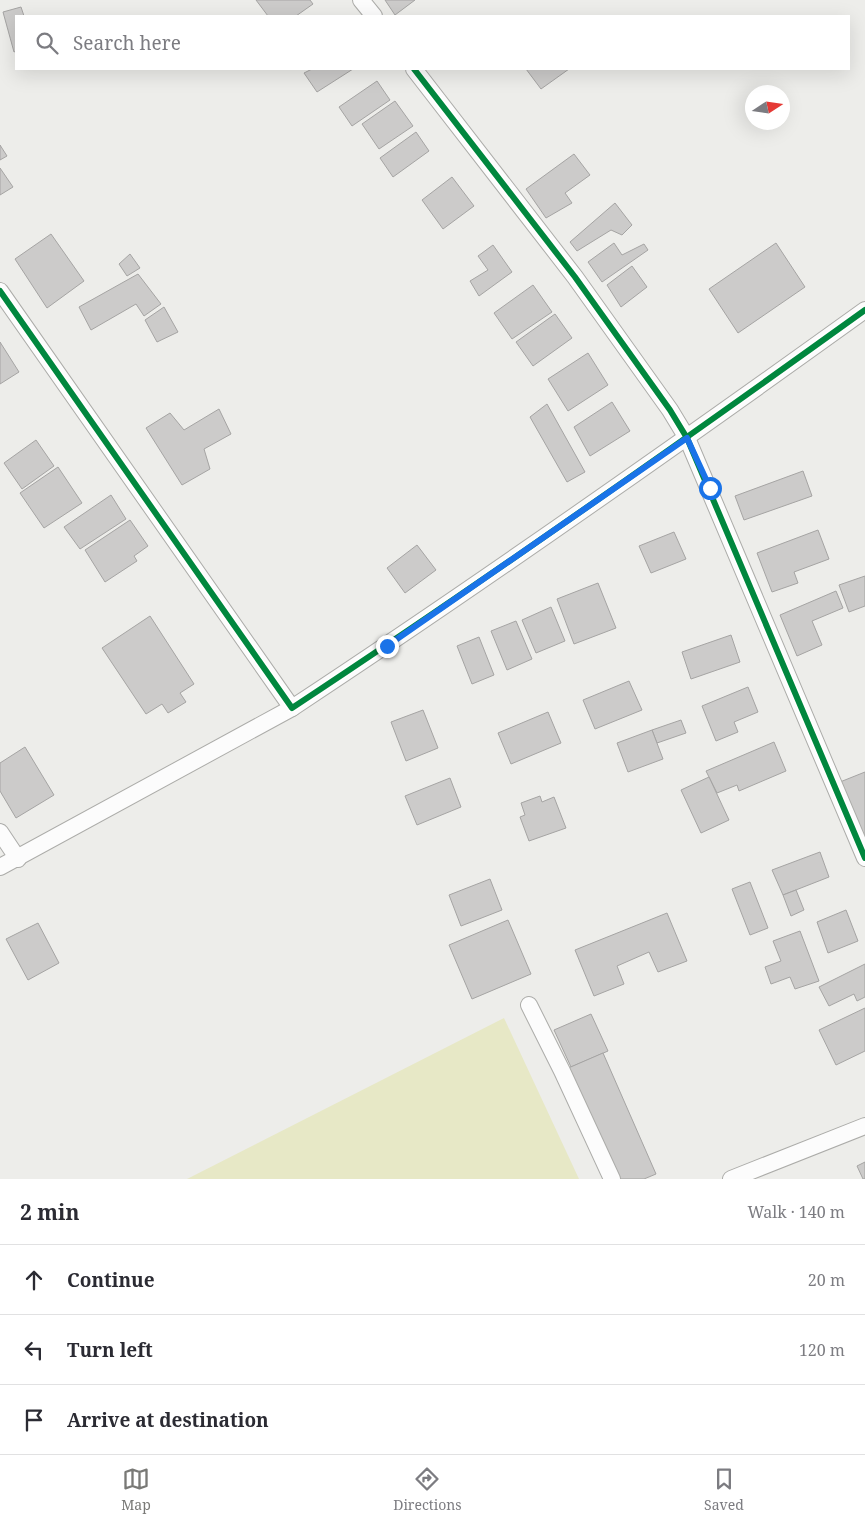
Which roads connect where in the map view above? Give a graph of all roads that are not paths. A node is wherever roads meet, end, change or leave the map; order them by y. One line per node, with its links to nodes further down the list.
1 (362, 0): 2 (street)
2 (373, 15)
3 (415, 70): 6 (street)
4 (0, 291): 7 (street)
5 (865, 310): 6 (street)
6 (687, 438): 7 (street); 9 (street)
7 (292, 708): 10 (street)
8 (0, 832): 10 (street)
9 (865, 858)
10 (18, 859): 11 (street)
11 (0, 867)
12 (529, 1005): 14 (street)
13 (865, 1126): 15 (street)
14 (612, 1179)
15 (731, 1179)

